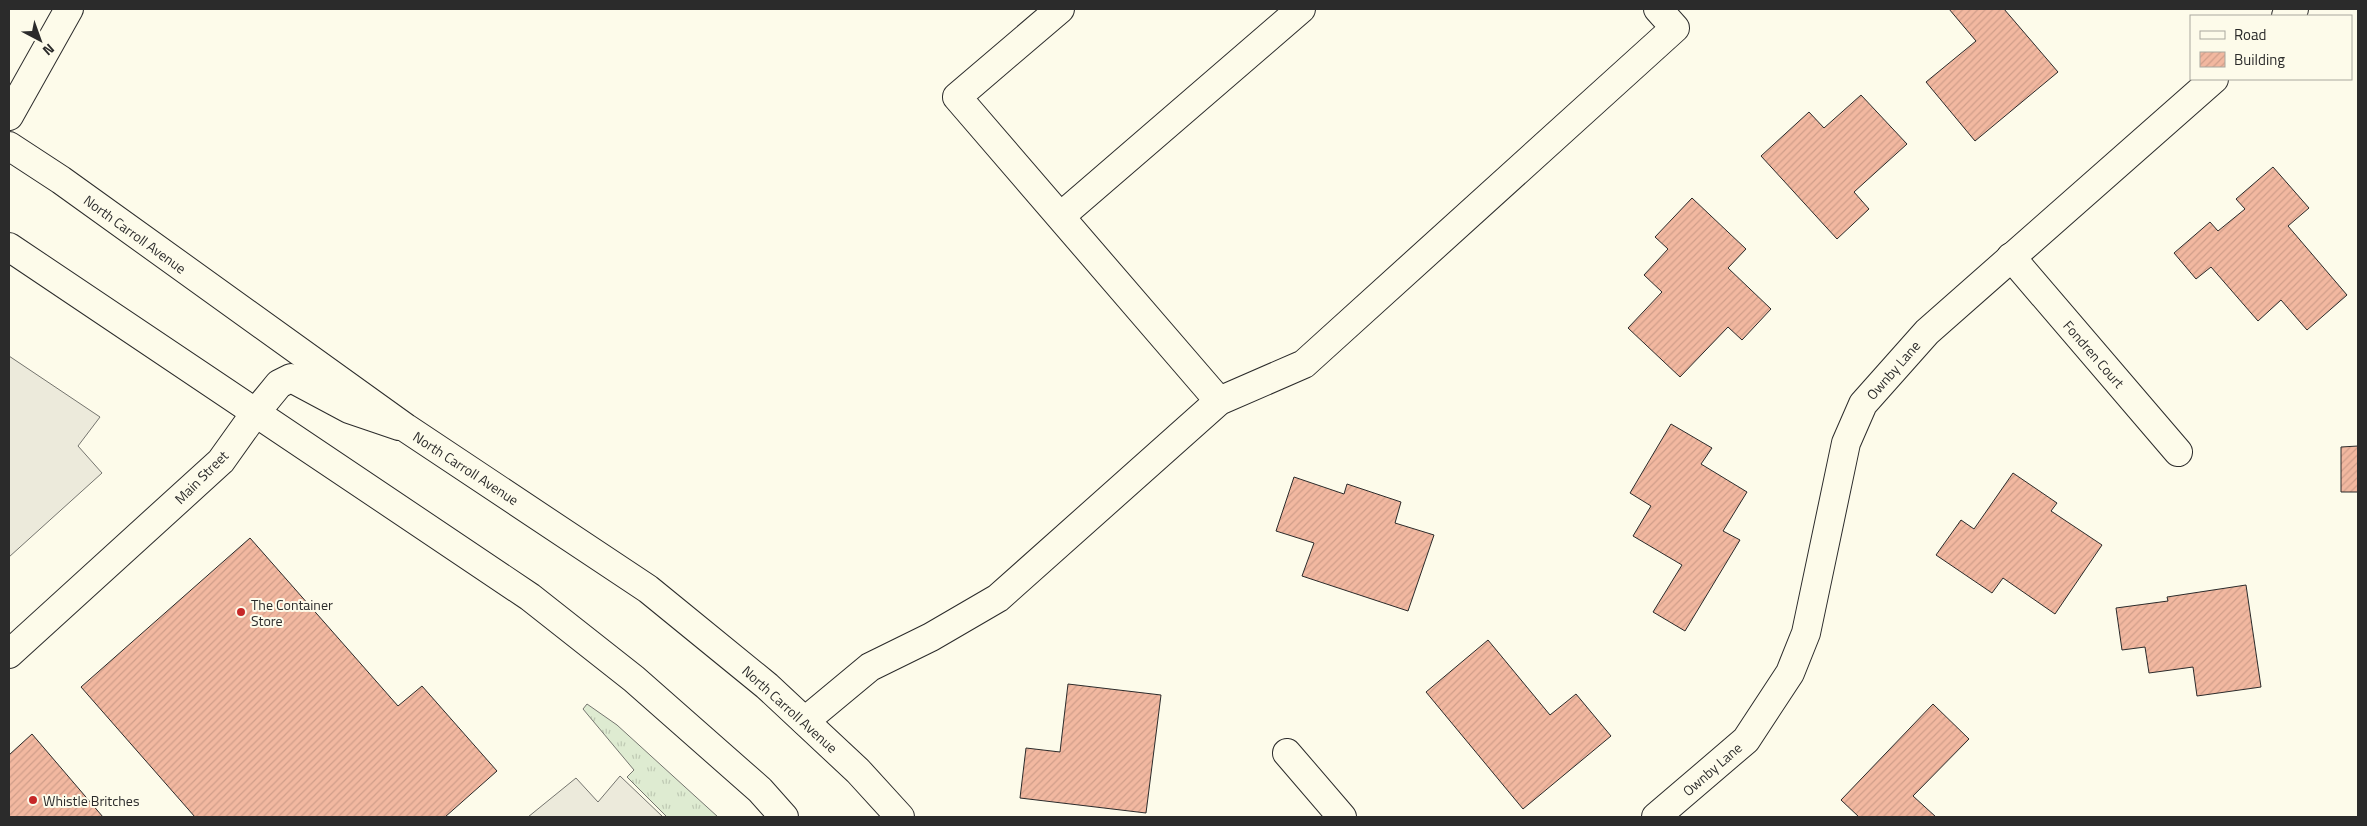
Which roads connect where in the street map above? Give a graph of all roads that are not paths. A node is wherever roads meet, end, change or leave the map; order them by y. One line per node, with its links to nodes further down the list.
1 (69, 9): 6 (street)
2 (1060, 9): 8 (street)
3 (1301, 9): 8 (street)
4 (1658, 9): 11 (street)
5 (2213, 80): 10 (street, Ownby Lane)
6 (9, 116)
7 (9, 146): 13 (street, North Carroll Avenue)
8 (1061, 216): 11 (street)
9 (9, 247): 12 (street)
10 (2011, 257): 14 (street, Fondren Court); 21 (street, Ownby Lane)
11 (1219, 401): 16 (street)
12 (256, 412): 13 (street, Main Street); 15 (street, Main Street); 18 (street)
13 (406, 428): 16 (street, North Carroll Avenue)
14 (2178, 452)
15 (9, 654)
16 (805, 721): 19 (street, North Carroll Avenue)
17 (1287, 753): 20 (street)
18 (784, 817)
19 (900, 817)
20 (1342, 817)
21 (1656, 817)

